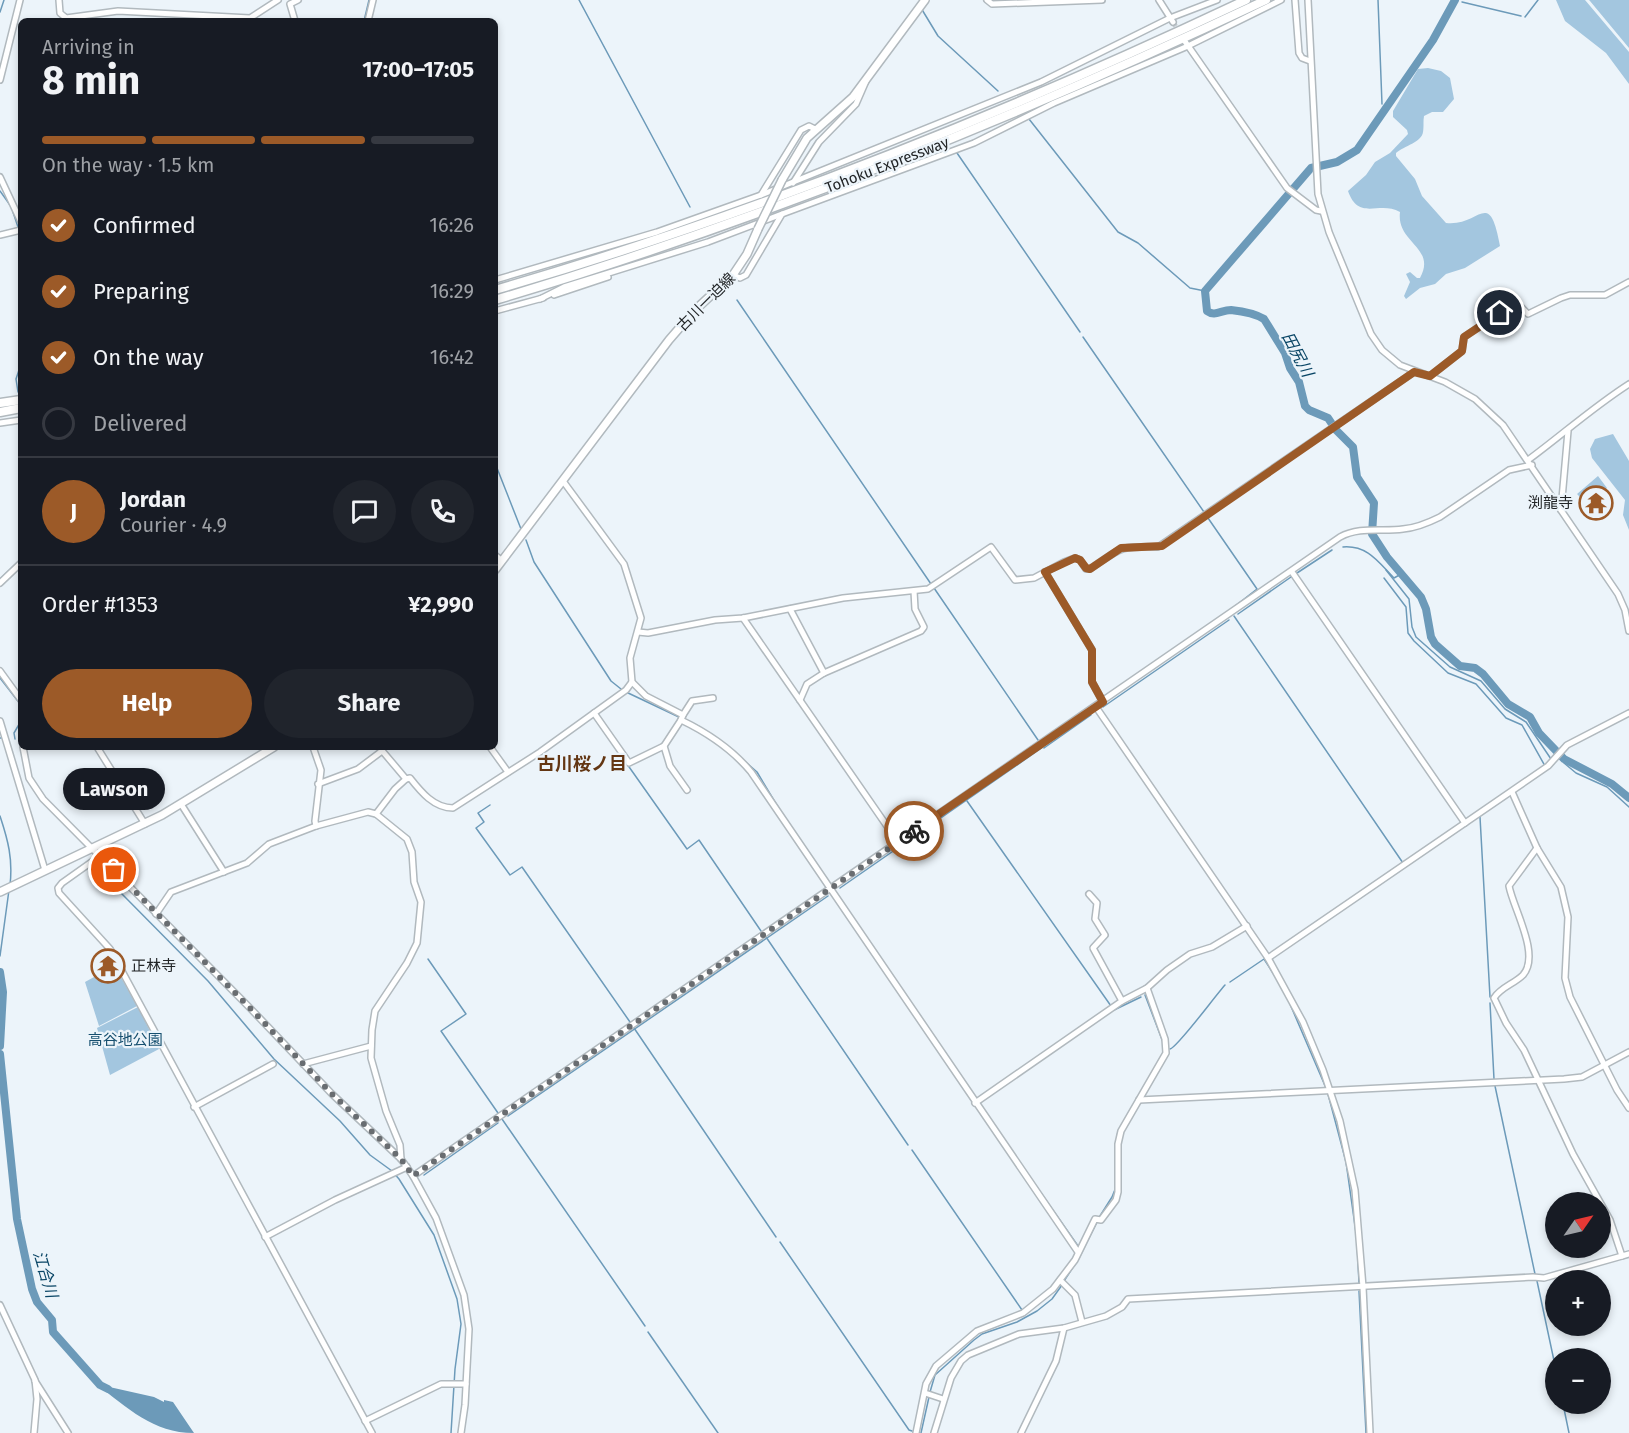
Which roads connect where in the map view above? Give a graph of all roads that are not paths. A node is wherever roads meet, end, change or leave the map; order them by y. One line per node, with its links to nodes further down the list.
1 (20, 0): 26 (street)
2 (59, 0): 18 (street)
3 (265, 0): 18 (street)
4 (278, 0): 18 (street)
5 (298, 0): 16 (street)
6 (373, 0): 20 (street)
7 (987, 0): 8 (street)
8 (1100, 0)
9 (1159, 0): 21 (street)
10 (1217, 0): 21 (street)
11 (1246, 0): 42 (highway, Tohoku Expressway)
12 (1266, 0): 44 (highway, Tohoku Expressway)
13 (1281, 0): 23 (street)
14 (1295, 0): 24 (street)
15 (1308, 0): 24 (street)
16 (289, 2): 19 (street)
17 (922, 4): 25 (main road, 古川一迫線)
18 (270, 5)
19 (294, 18)
20 (369, 18)
21 (1171, 20): 29 (street)
22 (1184, 40): 23 (street)
23 (1188, 46): 31 (street); 32 (street)
24 (1310, 60): 31 (street)
25 (867, 79): 27 (main road, 古川一迫線); 29 (street)
26 (0, 80)
27 (815, 129): 30 (street); 39 (main road, 古川一迫線, bridge)
28 (0, 177): 33 (street)
29 (793, 183): 30 (street)
30 (761, 195): 36 (street)
31 (1321, 210): 46 (street)
32 (782, 213): 38 (street); 39 (street)
33 (18, 216)
34 (18, 231): 35 (street)
35 (0, 235)
36 (617, 243): 37 (street); 37 (street)
37 (545, 265): 40 (street)
38 (631, 267): 43 (street); 43 (street)
39 (733, 275): 57 (main road, 古川一迫線)
40 (498, 279)
41 (1629, 282): 47 (street)
42 (498, 289)
43 (540, 299): 45 (street)
44 (498, 305)
45 (498, 306)
46 (1414, 372): 47 (street); 63 (street)
47 (1430, 376): 56 (street)
48 (1629, 384): 55 (street)
49 (18, 400): 50 (highway)
50 (0, 403)
51 (18, 409): 52 (highway)
52 (0, 412)
53 (18, 420): 54 (street)
54 (0, 423)
55 (1568, 431): 56 (street); 58 (street)
56 (1530, 462): 58 (street); 64 (street)
57 (563, 481): 60 (main road, 古川一迫線); 70 (street)
58 (1561, 510): 69 (street)
59 (498, 558): 60 (street)
60 (501, 561): 62 (main road, 古川一迫線)
61 (18, 566): 65 (street)
62 (498, 566)
63 (1045, 572): 66 (street); 77 (street)
64 (1292, 572): 77 (street); 98 (street)
65 (0, 583)
66 (914, 591): 67 (street); 72 (street)
67 (790, 609): 68 (street); 72 (street)
68 (743, 618): 70 (street); 76 (street)
69 (1629, 631)
70 (638, 632): 73 (street)
71 (0, 671): 74 (street)
72 (824, 673): 76 (street)
73 (632, 682): 79 (street); 81 (street)
74 (18, 696)
75 (712, 698): 81 (street)
76 (800, 700): 101 (street)
77 (1103, 702): 78 (street)
78 (1096, 707): 101 (street); 111 (street)
79 (594, 712): 83 (street); 91 (street)
80 (1629, 713): 95 (street)
81 (682, 718): 83 (street); 107 (street)
82 (0, 721): 105 (street)
83 (664, 746): 94 (street)
84 (23, 750): 103 (street)
85 (99, 750): 99 (street)
86 (269, 750): 96 (main road)
87 (314, 750): 93 (street)
88 (379, 750): 93 (street)
89 (381, 750): 92 (street)
90 (492, 750): 91 (street)
91 (508, 772): 92 (street)
92 (406, 779): 97 (street)
93 (318, 784): 100 (street)
94 (687, 790)
95 (1512, 792): 98 (street); 102 (street)
96 (181, 804): 99 (main road); 106 (street)
97 (376, 814): 100 (street); 115 (street)
98 (1465, 823): 112 (street)
99 (145, 824): 103 (main road)
100 (316, 826): 106 (street)
101 (898, 842): 107 (street)
102 (1537, 848): 119 (street); 120 (street)
103 (94, 849): 104 (street); 105 (main road)
104 (100, 856): 110 (street); 124 (street)
105 (44, 871): 108 (main road)
106 (224, 872): 110 (street)
107 (829, 889): 123 (street); 128 (street)
108 (0, 892)
109 (1089, 894): 114 (street)
110 (156, 914): 118 (street)
111 (1247, 926): 112 (street); 113 (street)
112 (1268, 958): 121 (street)
113 (1147, 988): 114 (street); 122 (street)
114 (1122, 1000): 123 (street)
115 (371, 1046): 118 (street); 126 (street)
116 (1629, 1052): 119 (street)
117 (273, 1064): 124 (street)
118 (303, 1064): 126 (street)
119 (1604, 1064): 120 (street); 125 (street)
120 (1539, 1080): 121 (street); 132 (street)
121 (1330, 1092): 122 (street); 134 (street)
122 (1139, 1100): 130 (street)
123 (977, 1102): 130 (street)
124 (194, 1107): 129 (street)
125 (1629, 1108)
126 (401, 1159): 127 (street)
127 (407, 1167): 128 (street); 129 (street)
128 (413, 1176): 139 (street)
129 (265, 1237): 142 (street)
130 (1078, 1252): 133 (street)
131 (1629, 1254): 132 (street)
132 (1622, 1256): 134 (street)
133 (1060, 1280): 136 (street); 140 (street)
134 (1364, 1287): 136 (street); 150 (street)
135 (0, 1305): 138 (street)
136 (1082, 1322): 137 (street)
137 (1064, 1328): 141 (street); 149 (street)
138 (34, 1380): 143 (street); 144 (street)
139 (466, 1384): 142 (street); 146 (street)
140 (925, 1393): 141 (street); 147 (street)
141 (943, 1399): 148 (street)
142 (365, 1421): 145 (street)
143 (34, 1433)
144 (68, 1433)
145 (372, 1433)
146 (461, 1433)
147 (916, 1433)
148 (934, 1433)
149 (1021, 1433)
150 (1370, 1433)

